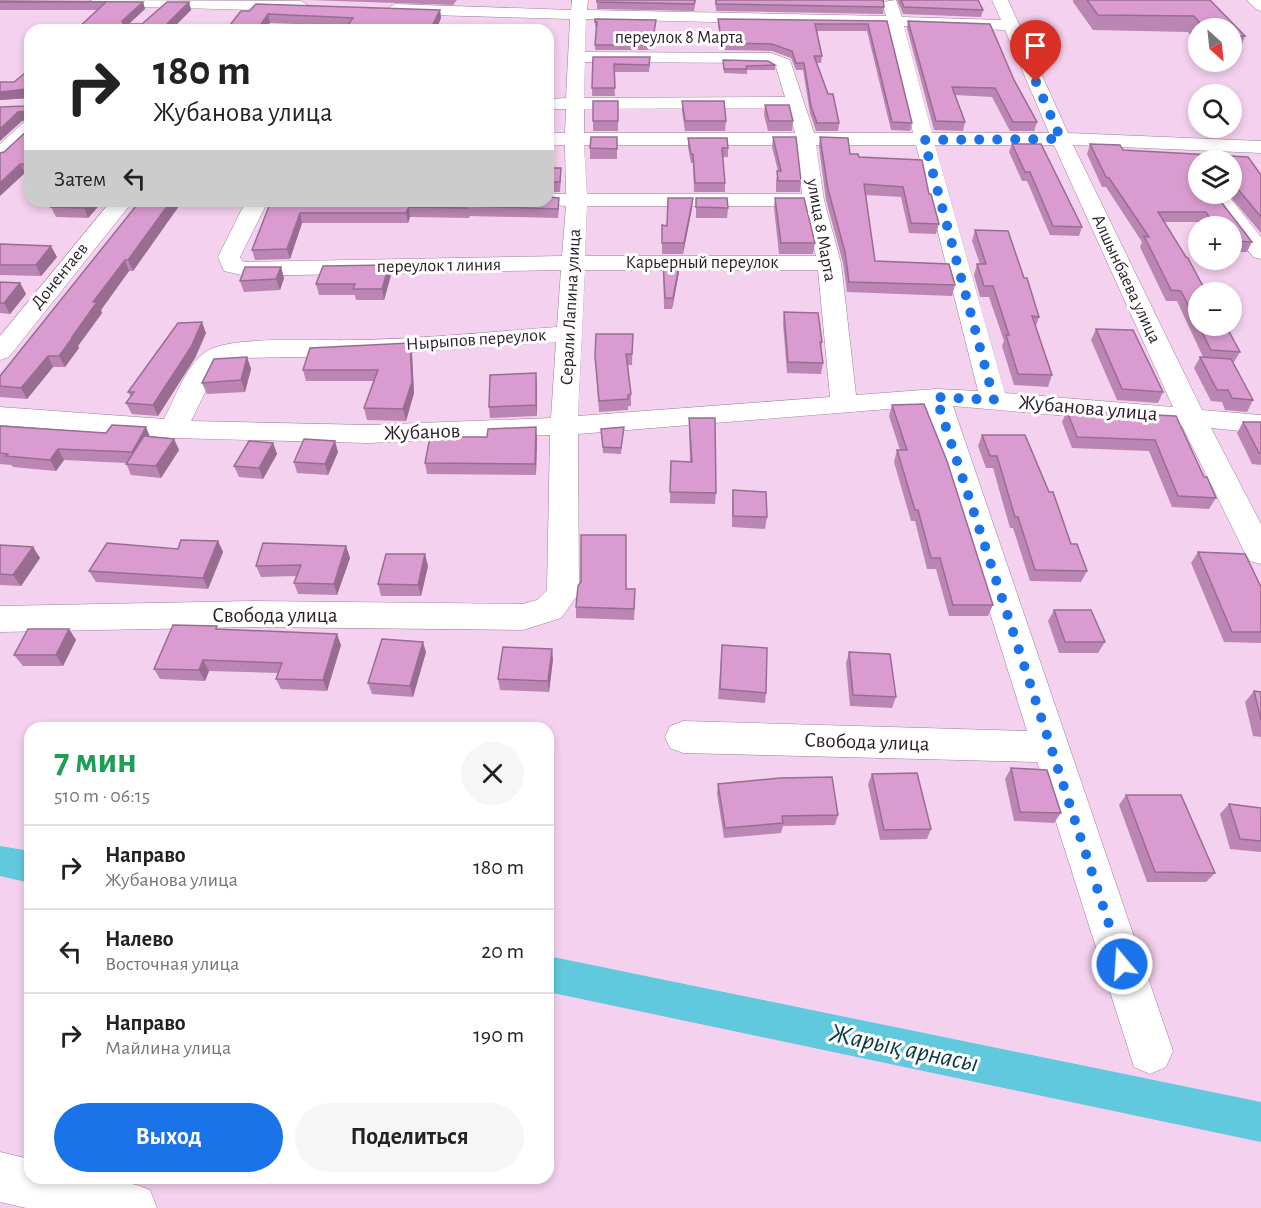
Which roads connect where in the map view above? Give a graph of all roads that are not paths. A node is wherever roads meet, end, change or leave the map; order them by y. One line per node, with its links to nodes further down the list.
1 (889, 0): 12 (street)
2 (1000, 0): 14 (street, Алшынбаева улица)
3 (1255, 0): 8 (street)
4 (82, 1): 5 (street)
5 (166, 1): 6 (street); 11 (street)
6 (298, 5): 7 (street); 13 (street)
7 (321, 6)
8 (1261, 6)
9 (579, 8): 10 (street); 12 (street); 15 (street, Серали Лапина улица)
10 (379, 9)
11 (149, 16)
12 (895, 21): 14 (street); 25 (street)
13 (286, 22)
14 (1011, 25): 24 (street, Алшынбаева улица)
15 (577, 57): 16 (street, переулок 8 Марта); 19 (street, Серали Лапина улица)
16 (780, 60): 17 (street, улица 8 Марта)
17 (796, 102): 19 (street); 23 (street, улица 8 Марта)
18 (554, 104): 19 (street)
19 (576, 104): 21 (street, Серали Лапина улица)
20 (24, 133): 28 (street)
21 (574, 138): 22 (street); 23 (street); 32 (street, Серали Лапина улица)
22 (554, 139)
23 (806, 139): 25 (street); 31 (street, улица 8 Марта)
24 (1061, 139): 25 (street); 26 (street); 47 (street, Алшынбаева улица)
25 (924, 140): 44 (street)
26 (1177, 143): 27 (street); 29 (street)
27 (1261, 147)
28 (0, 155)
29 (1188, 158)
30 (554, 200): 32 (street)
31 (813, 200): 32 (street); 38 (street, улица 8 Марта)
32 (578, 201): 37 (street, Серали Лапина улица)
33 (1224, 204): 36 (street)
34 (117, 207): 40 (street, Донентаев)
35 (254, 207): 37 (street, переулок 1 линия)
36 (1261, 252)
37 (575, 263): 38 (street, Карьерный переулок); 41 (street, Серали Лапина улица)
38 (829, 263): 45 (street, улица 8 Марта)
39 (21, 284): 40 (street)
40 (53, 285): 42 (street, Донентаев)
41 (571, 334): 49 (street, Серали Лапина улица); 50 (street, Нырыпов переулок)
42 (0, 352)
43 (936, 397): 44 (street, Жубанова улица); 45 (street, Жубанова улица); 55 (street)
44 (994, 400): 47 (street, Жубанова улица)
45 (844, 404): 49 (street, Жубанов)
46 (0, 416): 50 (street, Жубанов)
47 (1190, 417): 48 (street, Жубанова улица); 51 (street, Алшынбаева улица)
48 (1261, 424)
49 (564, 426): 50 (street, Жубанов); 52 (street, Серали Лапина улица)
50 (173, 429)
51 (1257, 538)
52 (549, 609): 53 (street, Свобода улица)
53 (0, 619)
54 (683, 737): 55 (street, Свобода улица)
55 (1050, 747): 56 (street)
56 (1150, 1051)
57 (0, 1177): 58 (street)
58 (24, 1183)
59 (30, 1184): 60 (street)
60 (132, 1208)

